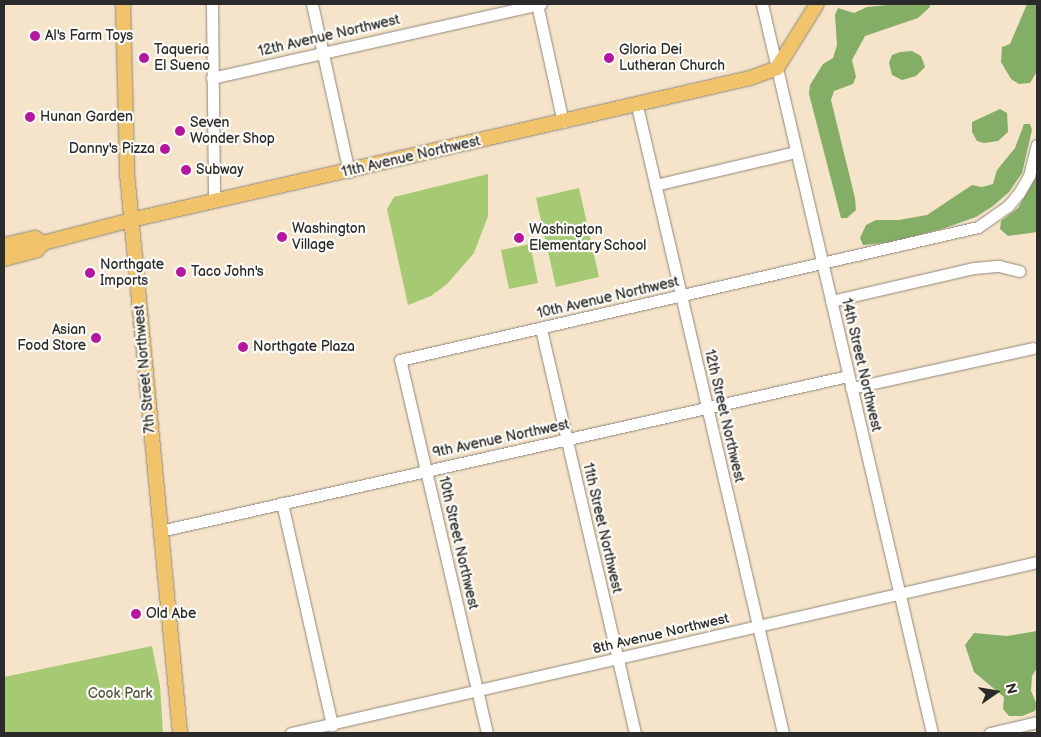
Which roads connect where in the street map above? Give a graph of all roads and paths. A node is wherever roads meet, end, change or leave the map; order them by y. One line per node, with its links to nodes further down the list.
1 (123, 4): 17 (main road, 7th Street Northwest)
2 (212, 4): 9 (street)
3 (312, 4): 7 (street)
4 (539, 4): 7 (street, 12th Avenue Northwest); 11 (street)
5 (762, 4): 8 (street, 14th Street Northwest)
6 (817, 4): 8 (main road)
7 (323, 54): 9 (street, 12th Avenue Northwest); 14 (street)
8 (777, 68): 10 (main road, 11th Avenue Northwest); 13 (street, 14th Street Northwest)
9 (212, 78): 16 (street)
10 (637, 106): 11 (main road, 11th Avenue Northwest); 15 (street, 12th Street Northwest)
11 (563, 122): 14 (main road, 11th Avenue Northwest)
12 (1037, 145): 21 (street, 10th Avenue Northwest)
13 (796, 152): 15 (street); 21 (street, 14th Street Northwest)
14 (349, 172): 16 (main road, 11th Avenue Northwest)
15 (655, 185): 23 (street, 12th Street Northwest)
16 (214, 201): 17 (main road, 11th Avenue Northwest)
17 (131, 220): 18 (main road, 11th Avenue Northwest); 34 (main road, 7th Street Northwest)
18 (43, 243): 19 (main road, 11th Avenue Northwest); 20 (main road, 11th Avenue Northwest)
19 (4, 245)
20 (4, 259)
21 (822, 264): 23 (street, 10th Avenue Northwest); 24 (street, 14th Street Northwest)
22 (1019, 271): 24 (street)
23 (681, 297): 25 (street, 10th Avenue Northwest); 30 (street, 12th Street Northwest)
24 (831, 301): 28 (street, 14th Street Northwest)
25 (541, 329): 27 (street, 10th Avenue Northwest); 31 (street, 11th Street Northwest)
26 (1033, 348): 29 (street)
27 (400, 360): 32 (street, 10th Street Northwest)
28 (848, 376): 29 (street, 14th Street Northwest); 30 (street, 9th Avenue Northwest)
29 (851, 388): 36 (street, 14th Street Northwest)
30 (707, 409): 31 (street, 9th Avenue Northwest); 37 (street, 12th Street Northwest)
31 (566, 440): 32 (street, 9th Avenue Northwest); 38 (street, 11th Street Northwest)
32 (425, 471): 33 (street, 9th Avenue Northwest); 39 (street, 10th Street Northwest)
33 (282, 503): 34 (street, 9th Avenue Northwest); 41 (street)
34 (160, 531): 42 (main road, 7th Street Northwest)
35 (1037, 562): 36 (street, 8th Avenue Northwest)
36 (899, 594): 37 (street, 8th Avenue Northwest); 47 (street, 14th Street Northwest)
37 (758, 628): 38 (street, 8th Avenue Northwest); 46 (street, 12th Street Northwest)
38 (618, 659): 39 (street, 8th Avenue Northwest); 45 (street, 11th Street Northwest)
39 (477, 692): 41 (street, 8th Avenue Northwest); 44 (street, 10th Street Northwest)
40 (1037, 724): 48 (street)
41 (332, 725): 43 (street, 8th Avenue Northwest)
42 (180, 733)
43 (291, 733)
44 (487, 733)
45 (635, 733)
46 (783, 733)
47 (932, 733)
48 (990, 733)

